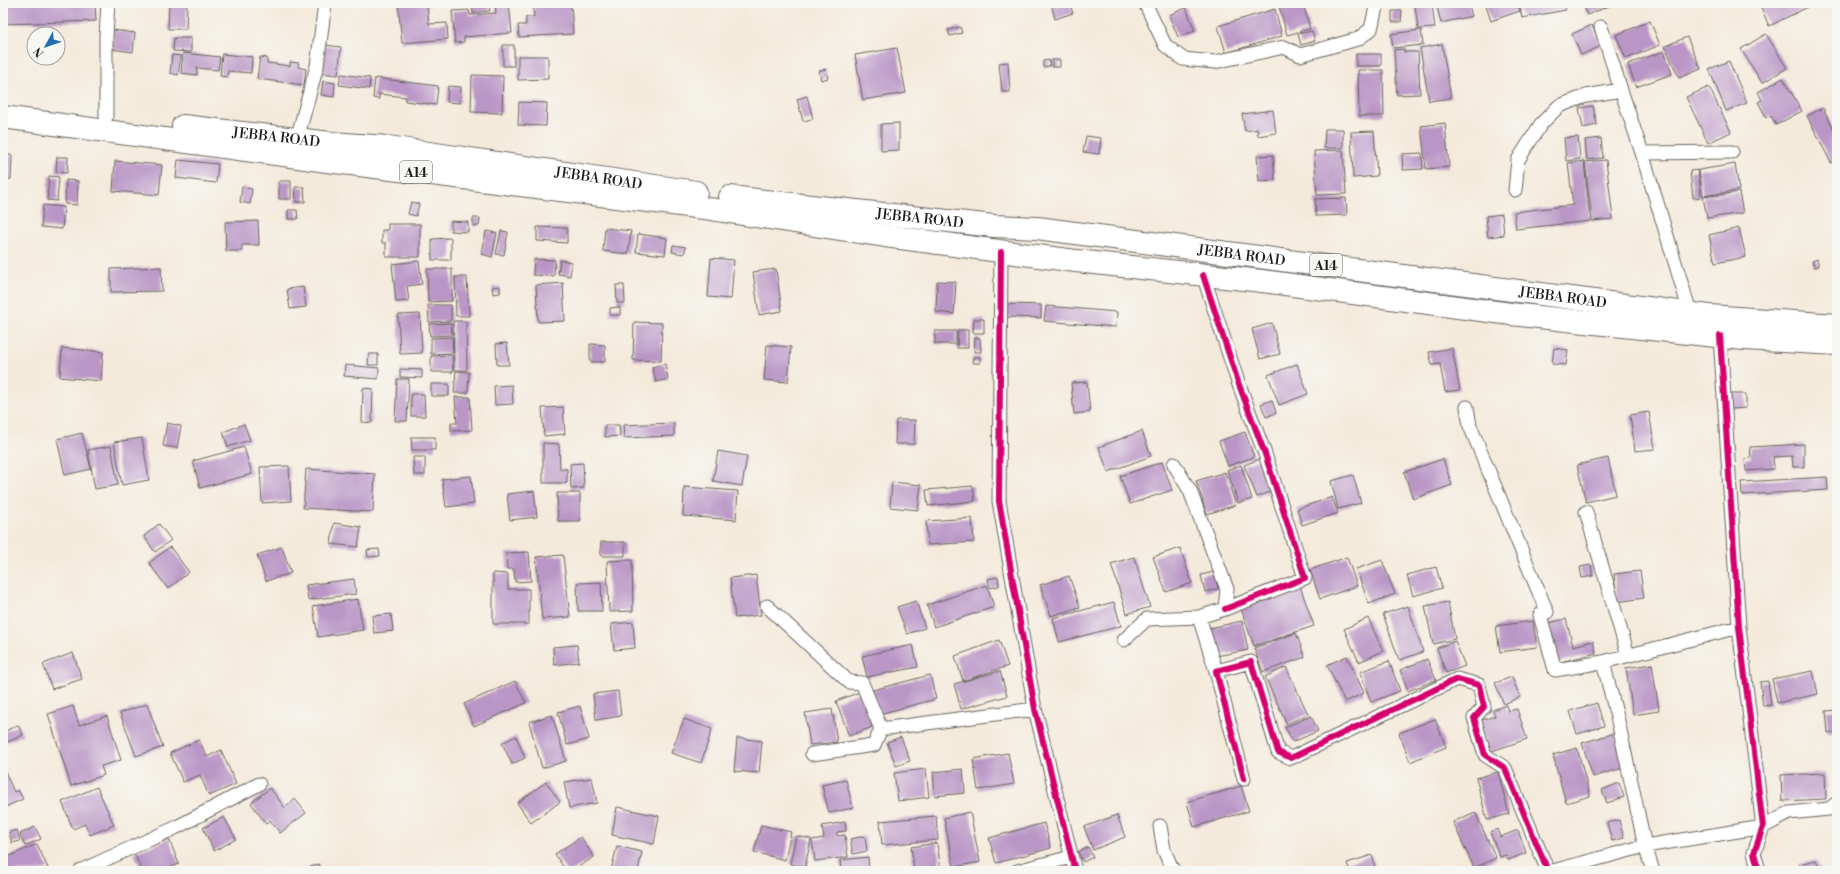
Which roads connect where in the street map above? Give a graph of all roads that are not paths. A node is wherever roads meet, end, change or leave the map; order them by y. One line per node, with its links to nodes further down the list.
1 (108, 3): 9 (street)
2 (325, 3): 10 (street)
3 (1145, 3): 4 (street)
4 (1377, 3)
5 (1601, 27): 6 (street)
6 (1621, 90): 12 (street); 13 (street)
7 (3, 102): 9 (highway, JEBBA ROAD / A14)
8 (3, 117): 14 (highway, JEBBA ROAD / A14)
9 (106, 117): 10 (highway, JEBBA ROAD / A14)
10 (297, 139): 16 (highway, JEBBA ROAD / A14)
11 (1732, 152): 12 (street)
12 (1642, 153): 16 (street)
13 (1515, 190)
14 (1000, 252): 15 (highway, JEBBA ROAD); 31 (street)
15 (1203, 275): 18 (highway, JEBBA ROAD); 24 (street)
16 (1690, 312): 17 (highway, JEBBA ROAD / A14)
17 (1837, 324)
18 (1720, 336): 19 (highway, JEBBA ROAD); 26 (street)
19 (1837, 344)
20 (1467, 407): 29 (street)
21 (1174, 464): 24 (street)
22 (1586, 512): 28 (street)
23 (767, 606): 32 (street)
24 (1225, 609): 25 (street)
25 (1199, 616): 27 (street); 30 (street)
26 (1739, 627): 28 (street); 38 (street)
27 (1124, 640)
28 (1628, 655): 29 (street)
29 (1603, 662): 39 (street)
30 (1216, 671): 34 (street); 45 (street)
31 (1035, 709): 32 (street); 40 (street)
32 (881, 729): 33 (street)
33 (812, 754)
34 (1244, 778)
35 (259, 784): 41 (street)
36 (1837, 804): 38 (street)
37 (1160, 826): 44 (street)
38 (1763, 827): 39 (street); 48 (street)
39 (1645, 846): 46 (street); 47 (street)
40 (1071, 857): 42 (street); 43 (street)
41 (80, 871)
42 (1017, 871)
43 (1075, 871)
44 (1173, 871)
45 (1548, 871)
46 (1553, 871)
47 (1653, 871)
48 (1759, 871)

